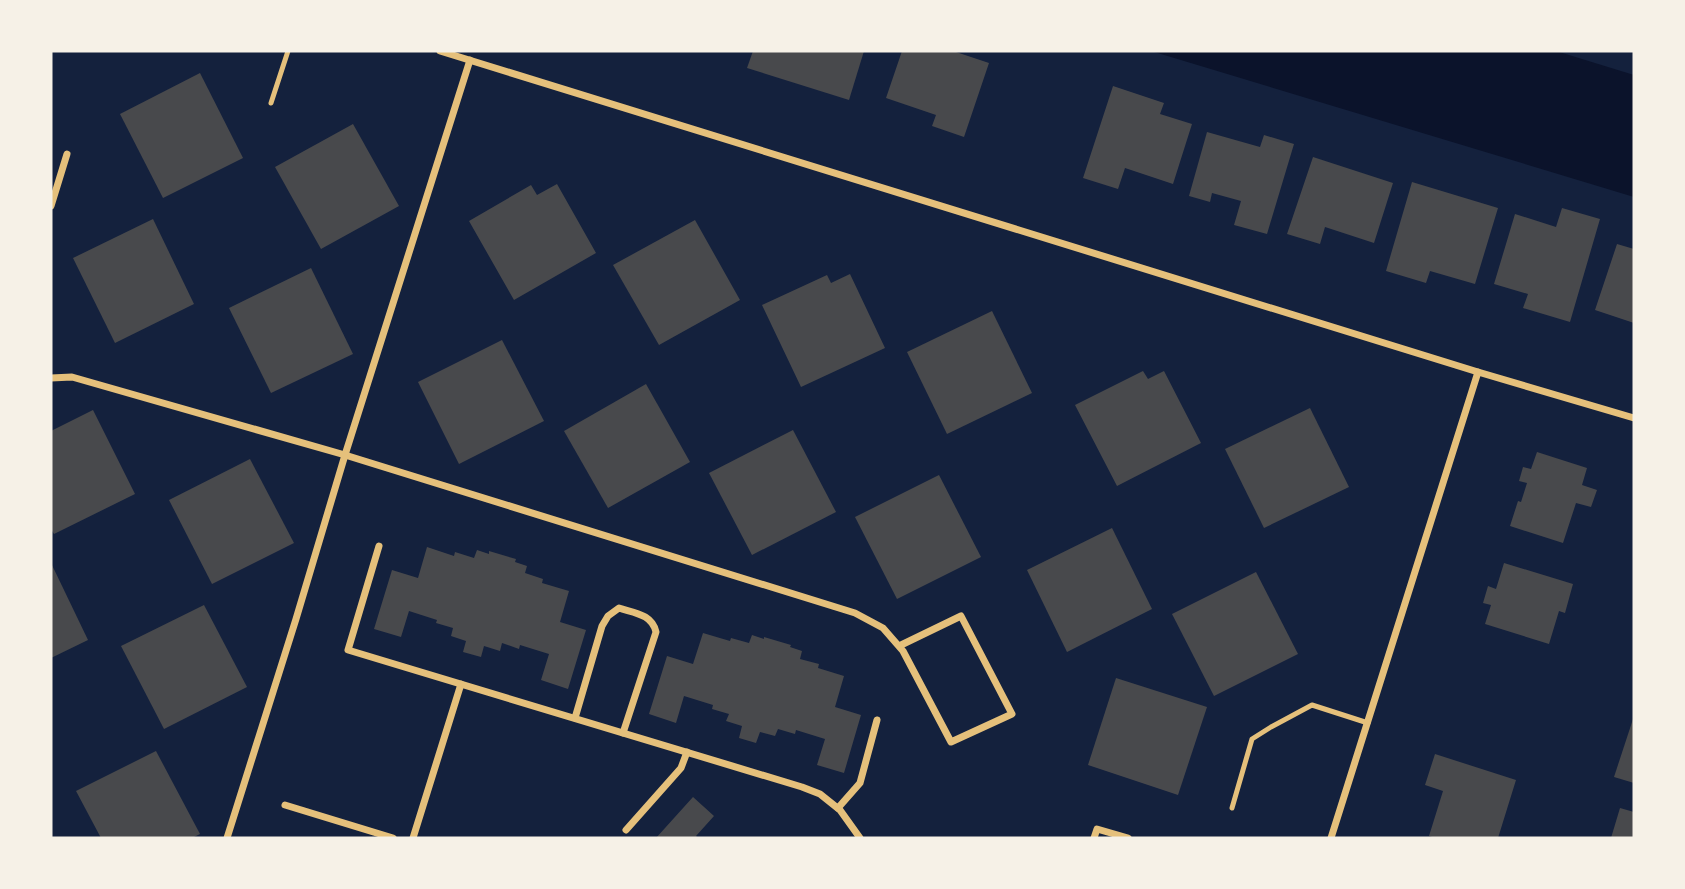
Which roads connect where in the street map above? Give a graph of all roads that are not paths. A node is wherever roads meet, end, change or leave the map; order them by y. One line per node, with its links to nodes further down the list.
1 (288, 51): 4 (lane)
2 (440, 51): 3 (street)
3 (470, 60): 7 (street); 10 (street)
4 (271, 103)
5 (67, 154): 6 (street)
6 (51, 206)
7 (1478, 372): 9 (street); 16 (street)
8 (51, 378): 10 (street)
9 (1634, 418)
10 (345, 456): 12 (street); 23 (street)
11 (379, 545): 13 (street)
12 (899, 646): 12 (street)
13 (461, 684): 14 (street); 25 (street)
14 (575, 718): 17 (street); 17 (street)
15 (877, 720): 20 (street)
16 (1368, 723): 21 (lane); 29 (street)
17 (623, 733): 18 (street)
18 (687, 752): 20 (street); 22 (street)
19 (285, 806): 24 (street)
20 (838, 808): 26 (street)
21 (1232, 808)
22 (626, 830)
23 (227, 838)
24 (393, 838)
25 (413, 838)
26 (860, 838)
27 (1094, 838): 28 (street)
28 (1128, 838)
29 (1331, 838)

